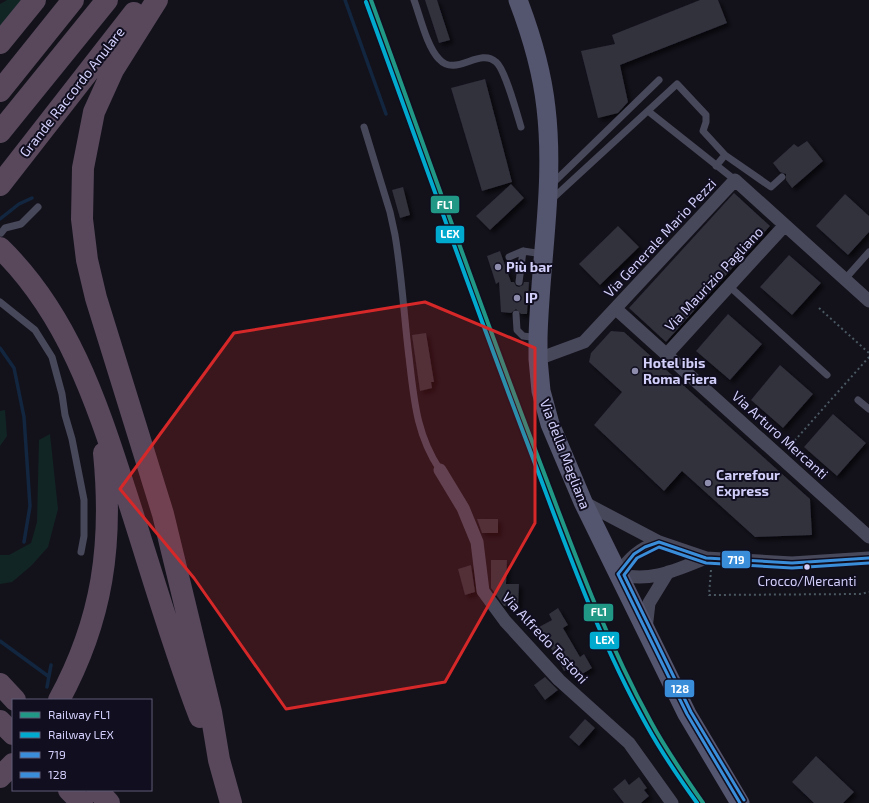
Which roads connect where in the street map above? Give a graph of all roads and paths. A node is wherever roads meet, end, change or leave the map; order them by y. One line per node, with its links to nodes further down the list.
1 (35, 0): 8 (highway)
2 (73, 0): 10 (highway)
3 (107, 0): 14 (highway, Grande Raccordo Anulare)
4 (144, 0): 19 (highway, Grande Raccordo Anulare)
5 (157, 0): 65 (highway)
6 (414, 0): 13 (lane)
7 (518, 0): 20 (main road, Via della Magliana)
8 (0, 43)
9 (659, 80): 20 (lane)
10 (0, 91)
11 (648, 111): 15 (lane); 16 (lane); 20 (lane)
12 (364, 127): 46 (lane)
13 (521, 127)
14 (0, 132)
15 (725, 155): 16 (lane); 17 (lane)
16 (716, 166): 18 (lane)
17 (782, 177)
18 (735, 180): 22 (street, Via Generale Mario Pezzi); 34 (street, Via Generale Mario Pezzi)
19 (0, 185)
20 (548, 194): 26 (main road, Via della Magliana)
21 (38, 207): 23 (lane)
22 (785, 225): 28 (street, Via Generale Mario Pezzi); 30 (street, Via Maurizio Pagliano)
23 (3, 246): 42 (highway)
24 (523, 251): 26 (lane); 27 (lane); 29 (lane)
25 (869, 252): 28 (lane)
26 (543, 254): 36 (main road, Via della Magliana)
27 (509, 256)
28 (845, 279): 31 (street, Via Generale Mario Pezzi)
29 (520, 282)
30 (730, 286): 38 (street, Via Maurizio Pagliano); 41 (lane)
31 (869, 301)
32 (0, 302): 50 (lane)
33 (819, 308): 37 (path)
34 (616, 309): 38 (street, Via Arturo Mercanti); 40 (street, Via Generale Mario Pezzi)
35 (516, 314): 36 (lane)
36 (538, 338): 40 (main road, Via della Magliana)
37 (869, 353)
38 (667, 354): 45 (street, Via Arturo Mercanti)
39 (869, 357): 45 (path)
40 (538, 359): 47 (main road, Via della Magliana)
41 (828, 375)
42 (85, 376): 62 (highway); 65 (highway)
43 (858, 400): 44 (lane)
44 (869, 409)
45 (781, 457): 48 (street, Via Arturo Mercanti)
46 (440, 470): 73 (street, Via Alfredo Testoni)
47 (583, 502): 49 (street); 55 (main road, Via della Magliana)
48 (869, 536)
49 (660, 542): 51 (street); 52 (street)
50 (82, 552)
51 (634, 554): 55 (street); 56 (street)
52 (706, 558): 53 (street); 54 (street)
53 (869, 558)
54 (668, 572): 56 (street); 59 (street)
55 (618, 574): 56 (street); 59 (main road, Via della Magliana)
56 (645, 578)
57 (869, 592): 58 (path)
58 (710, 595)
59 (646, 631): 74 (main road, Via della Magliana)
60 (0, 684): 61 (highway)
61 (14, 699)
62 (59, 699)
63 (0, 721): 64 (highway)
64 (12, 733)
65 (218, 760): 72 (highway)
66 (12, 765): 67 (highway)
67 (0, 777)
68 (71, 791): 70 (highway)
69 (98, 791): 71 (highway)
70 (82, 803)
71 (109, 803)
72 (231, 803)
73 (672, 803)
74 (740, 803)

